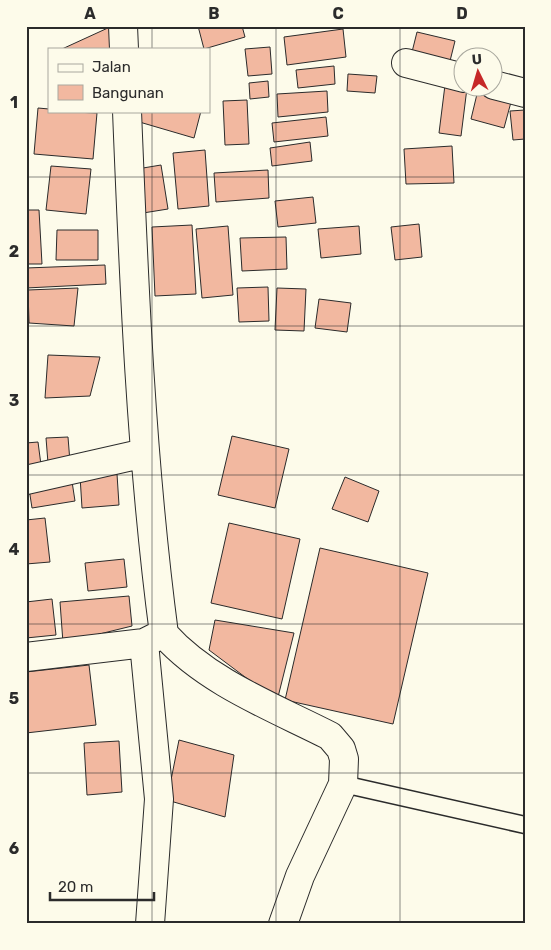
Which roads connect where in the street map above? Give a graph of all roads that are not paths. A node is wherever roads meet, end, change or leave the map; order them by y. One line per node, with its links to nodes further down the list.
1 (123, 26): 2 (street)
2 (124, 48)
3 (406, 63): 4 (street)
4 (454, 75)
5 (504, 88): 6 (street)
6 (525, 93)
7 (127, 112): 8 (street)
8 (145, 453): 9 (street); 10 (street)
9 (26, 480)
10 (154, 638): 11 (street); 12 (street); 14 (street)
11 (26, 657)
12 (343, 784): 13 (lane); 15 (street)
13 (525, 825)
14 (150, 924)
15 (283, 924)

